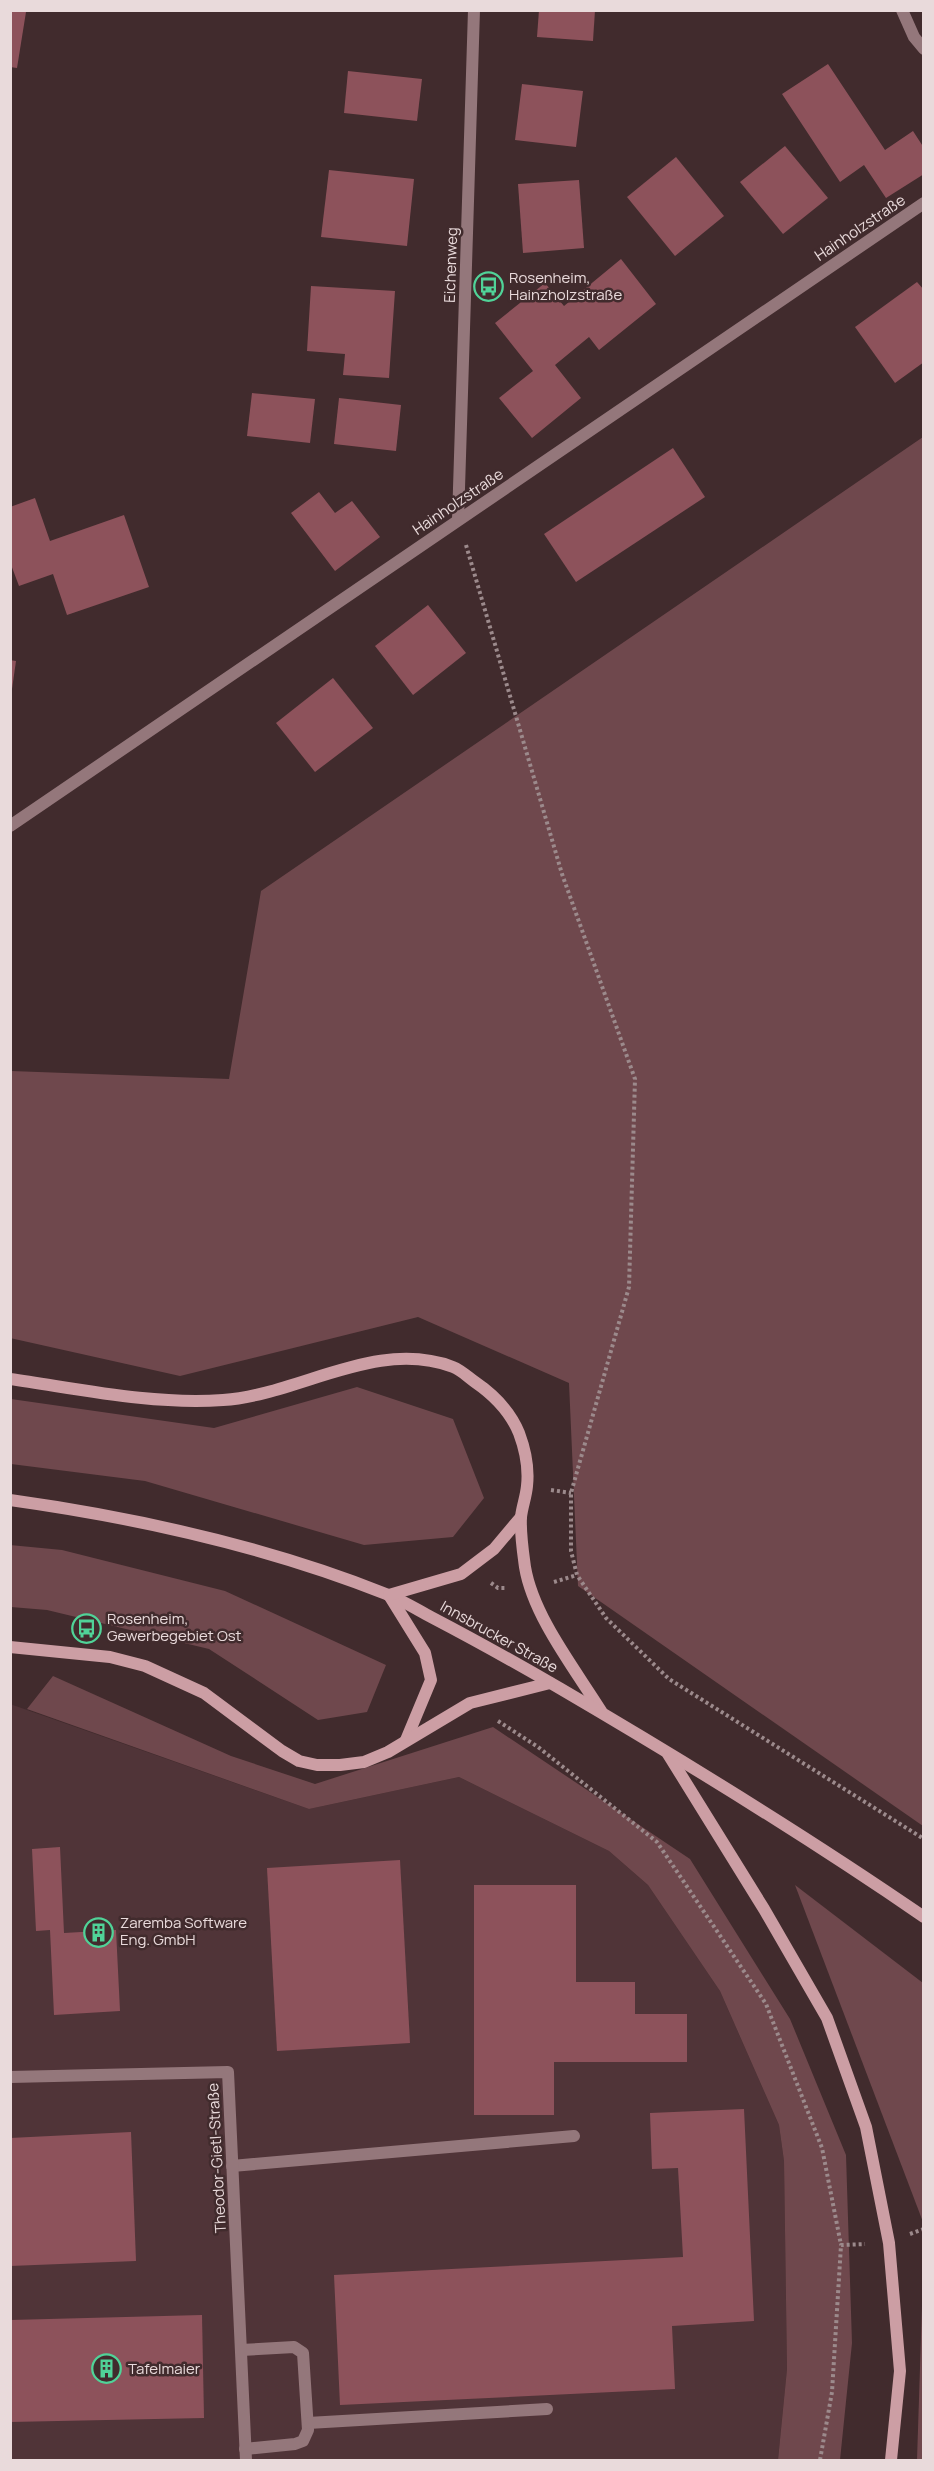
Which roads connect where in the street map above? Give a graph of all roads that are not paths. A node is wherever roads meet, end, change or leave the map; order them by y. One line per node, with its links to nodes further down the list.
1 (474, 10): 5 (street, Eichenweg)
2 (902, 10): 3 (street)
3 (924, 49)
4 (924, 203): 5 (street, Hainholzstraße)
5 (458, 520): 6 (street, Hainholzstraße)
6 (10, 826)
7 (10, 1379): 9 (main road)
8 (10, 1500): 10 (main road, Innsbrucker Straße)
9 (521, 1517): 10 (main road); 13 (main road)
10 (389, 1595): 12 (main road, Innsbrucker Straße); 14 (main road)
11 (10, 1647): 14 (main road)
12 (550, 1683): 13 (main road, Innsbrucker Straße); 14 (main road)
13 (601, 1712): 15 (main road, Innsbrucker Straße)
14 (406, 1740)
15 (666, 1751): 16 (main road, Innsbrucker Straße); 24 (main road)
16 (924, 1917)
17 (10, 2077): 19 (street, Theodor-Gietl-Straße)
18 (574, 2136): 19 (street)
19 (232, 2166): 20 (street, Theodor-Gietl-Straße)
20 (241, 2350): 22 (street); 23 (street, Theodor-Gietl-Straße)
21 (547, 2409): 22 (street)
22 (308, 2423): 23 (street)
23 (246, 2455)
24 (891, 2460)

